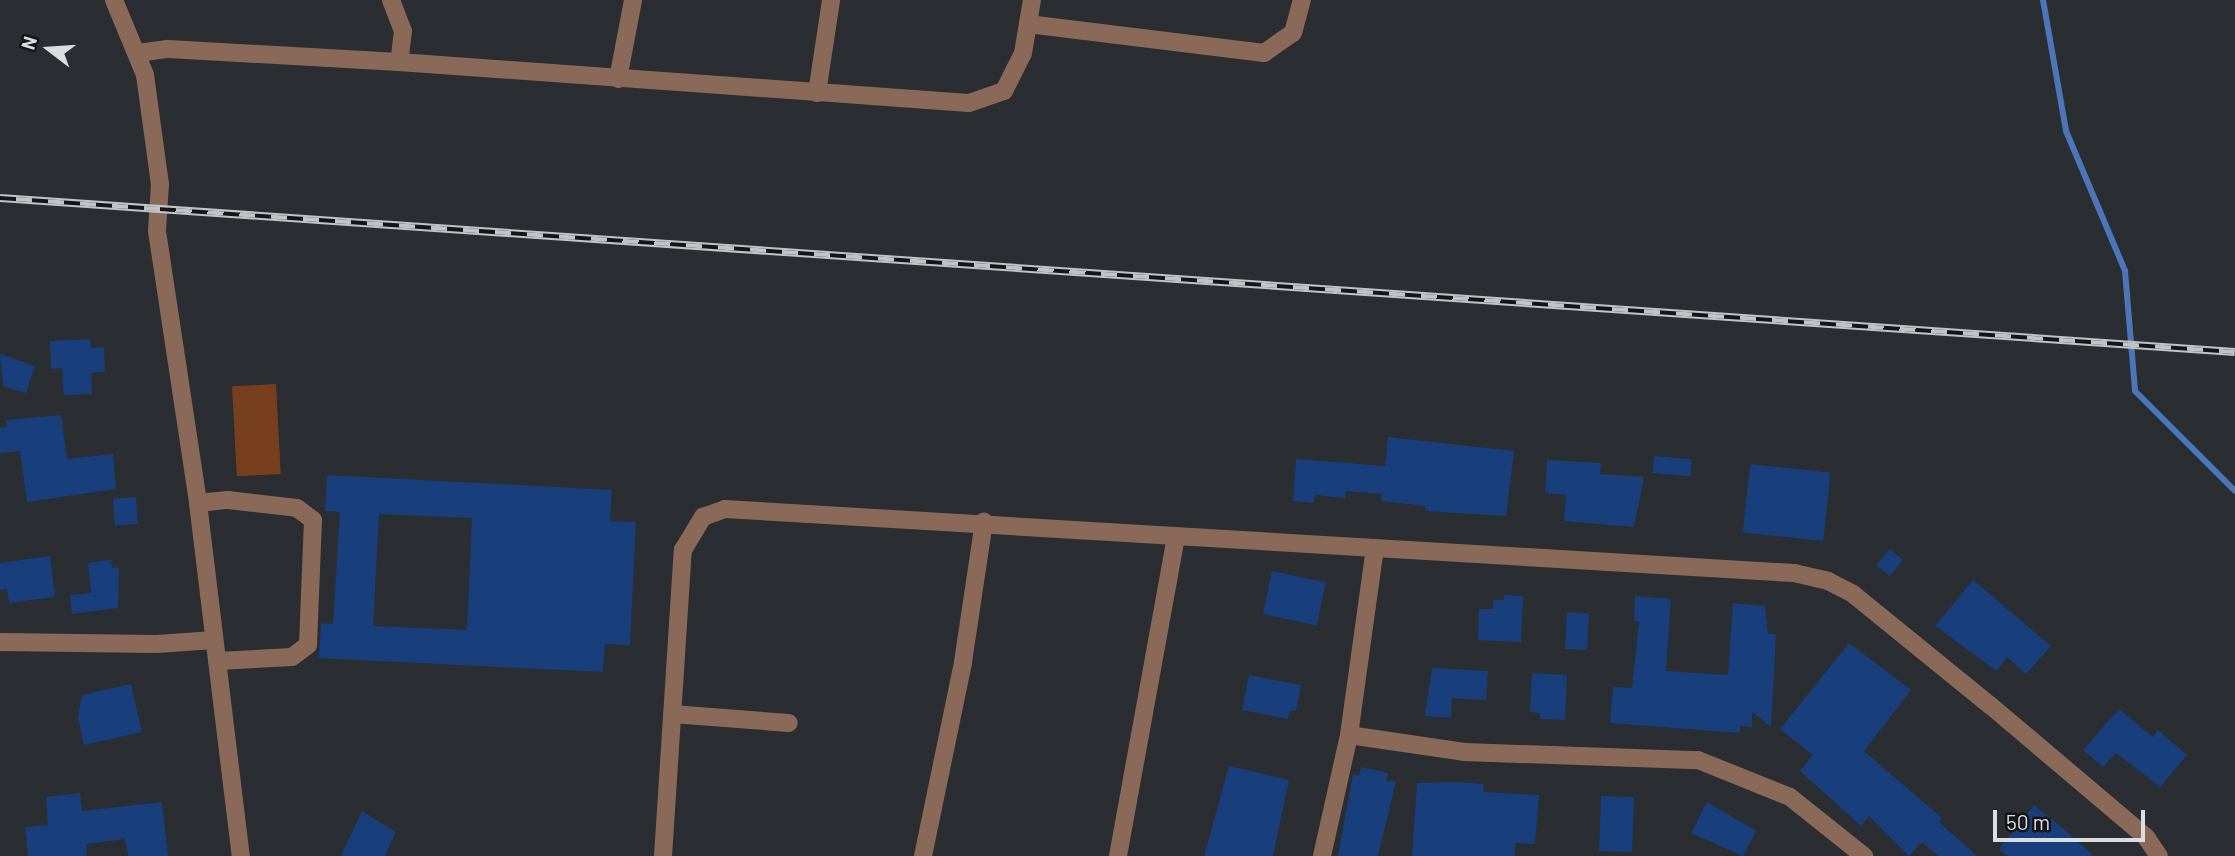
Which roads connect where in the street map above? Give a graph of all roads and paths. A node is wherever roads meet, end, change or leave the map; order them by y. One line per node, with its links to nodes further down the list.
1 (114, 0): 8 (street)
2 (391, 0): 9 (street)
3 (633, 0): 10 (street)
4 (831, 0): 11 (street)
5 (1032, 0): 7 (street)
6 (1302, 0): 7 (street)
7 (1028, 24): 11 (street)
8 (138, 53): 9 (street); 12 (street)
9 (399, 62): 10 (street)
10 (618, 79): 11 (street)
11 (817, 93)
12 (198, 503): 16 (street); 18 (street)
13 (984, 522): 14 (street); 19 (street); 24 (street)
14 (1176, 537): 15 (street); 25 (street)
15 (1375, 548): 21 (street); 28 (street)
16 (214, 640): 17 (street); 18 (street)
17 (0, 642)
18 (217, 661): 22 (street)
19 (672, 714): 20 (street); 23 (street)
20 (789, 723)
21 (1349, 735): 26 (street); 27 (street)
22 (241, 856)
23 (663, 856)
24 (923, 856)
25 (1118, 856)
26 (1322, 856)
27 (1864, 856)
28 (2159, 856)

